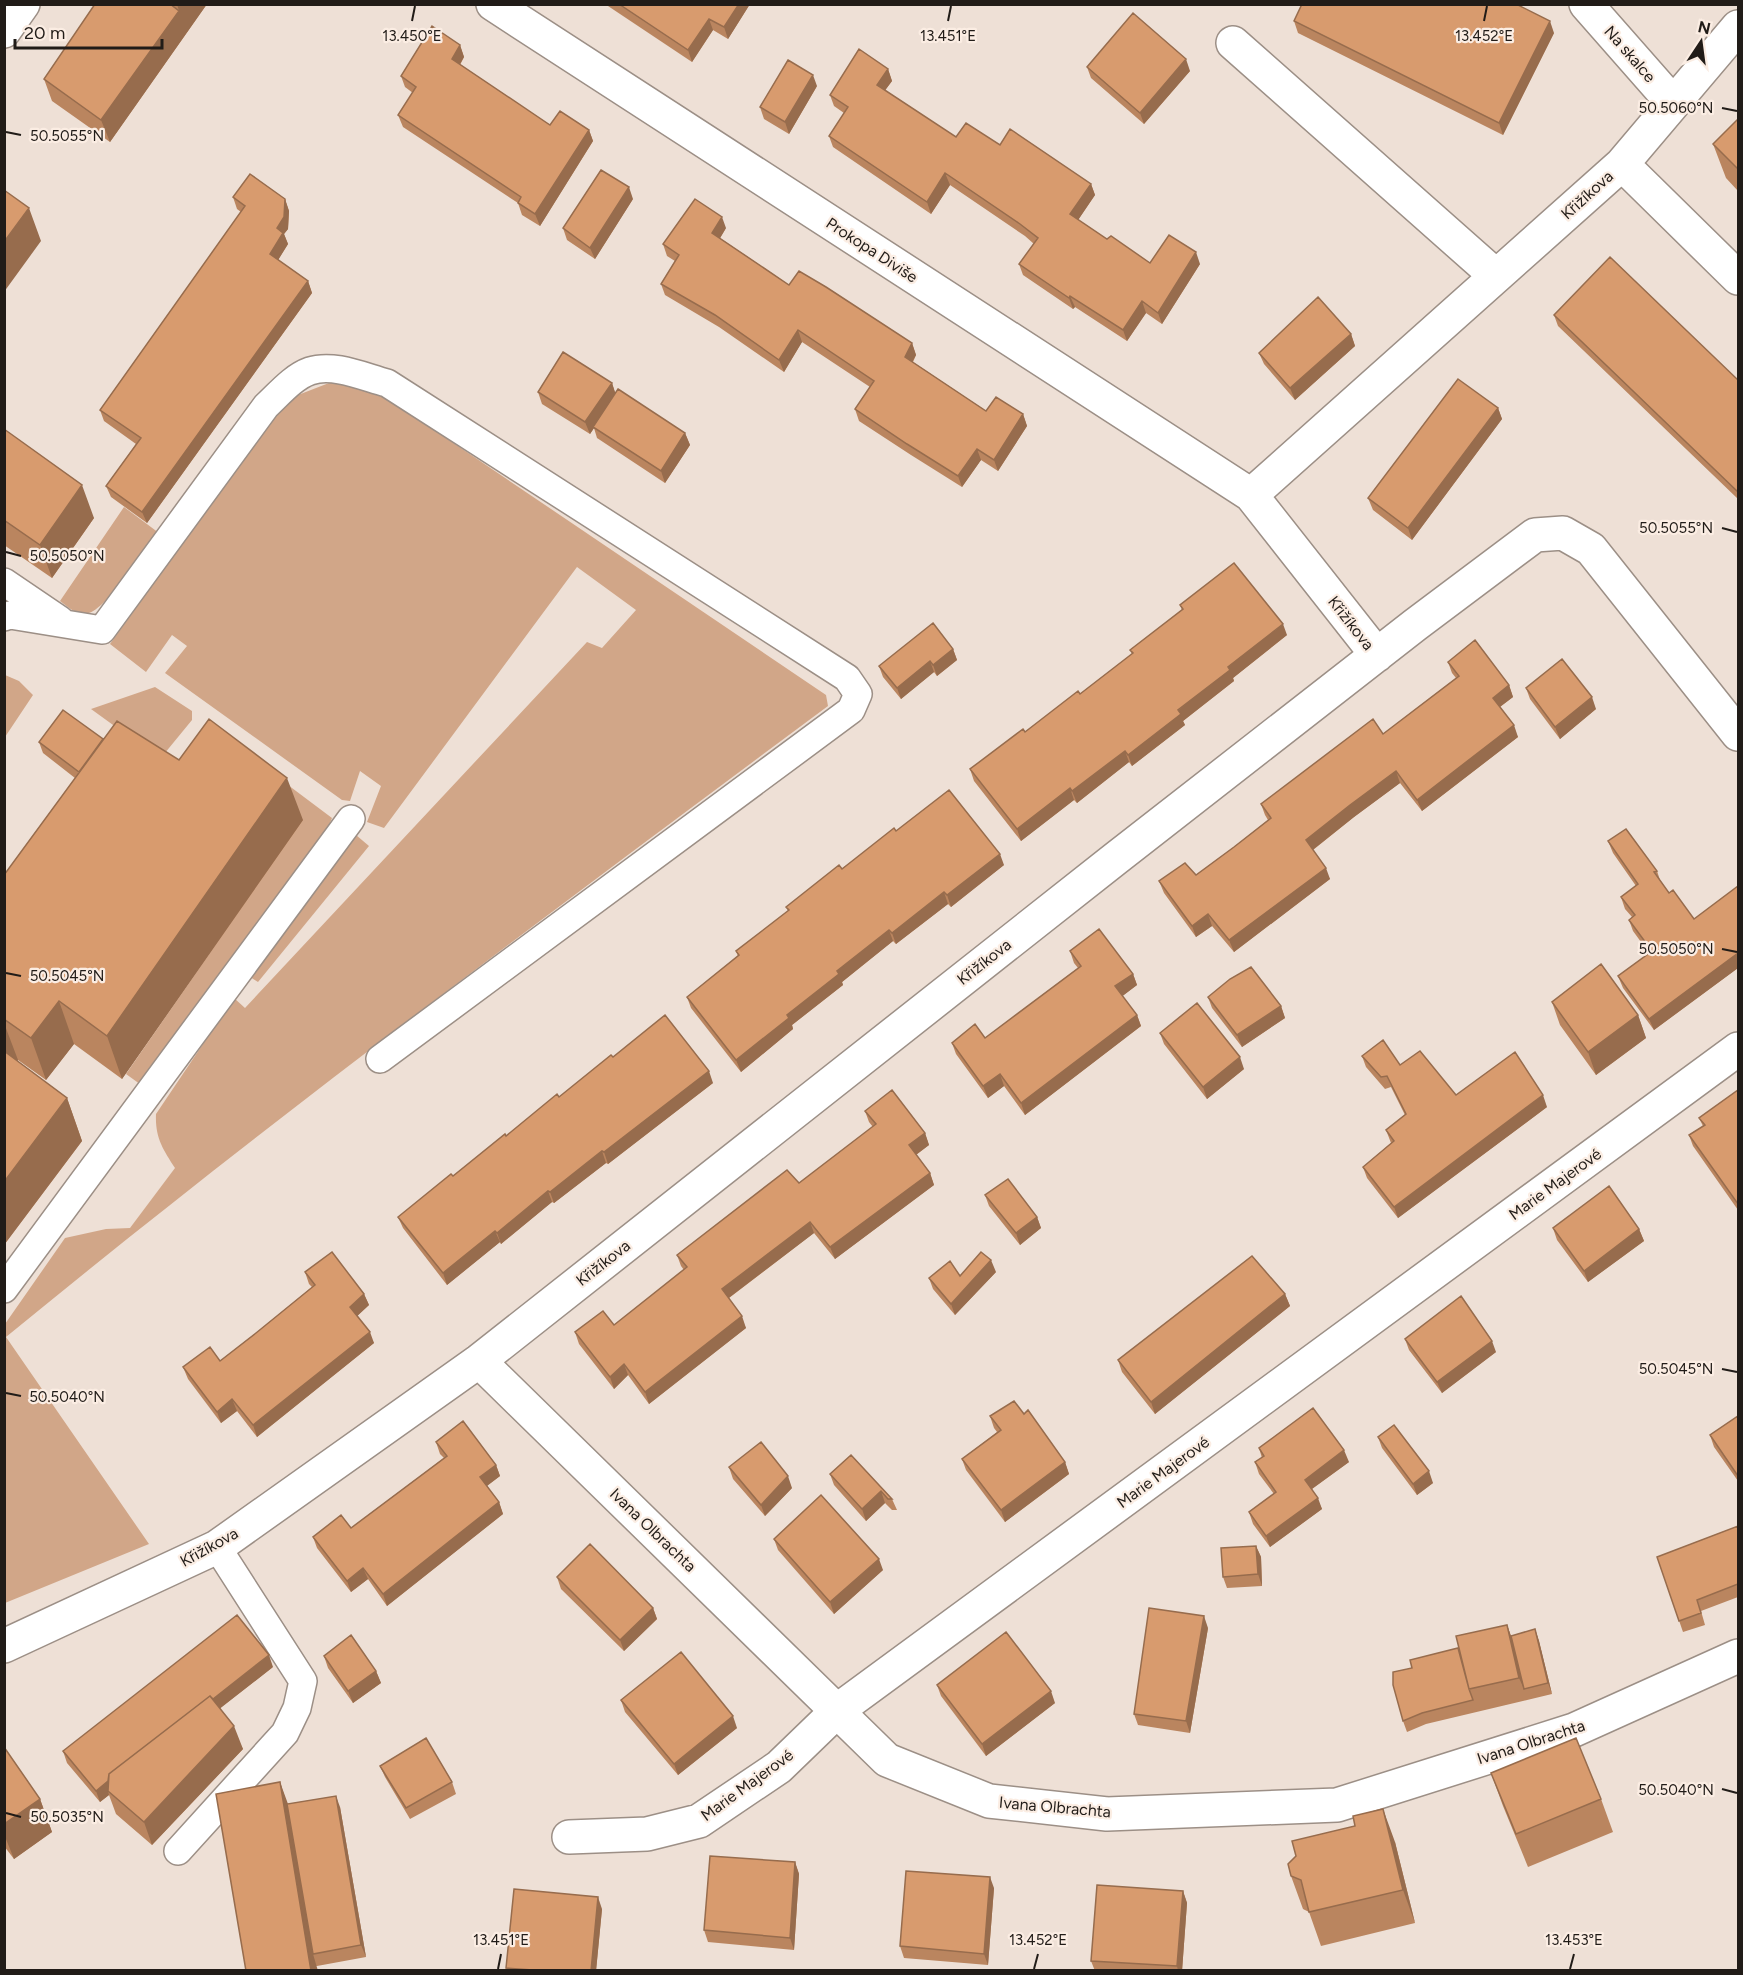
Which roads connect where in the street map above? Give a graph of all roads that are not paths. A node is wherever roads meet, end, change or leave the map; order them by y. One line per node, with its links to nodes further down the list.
1 (23, 4): 5 (street)
2 (492, 4): 11 (street, Prokopa Diviše)
3 (1586, 4): 7 (street, Na skalce)
4 (1738, 27): 7 (street, Křižíkova)
5 (4, 31)
6 (1233, 43): 9 (street)
7 (1674, 103): 8 (street, Křižíkova)
8 (1622, 164): 9 (street, Křižíkova); 10 (street, Křižíkova)
9 (1496, 276): 11 (street, Křižíkova)
10 (1738, 278)
11 (1251, 495): 15 (street, Křižíkova)
12 (4, 582): 14 (lane)
13 (4, 617): 14 (lane)
14 (63, 623): 19 (lane)
15 (1377, 655): 16 (street); 21 (street, Křižíkova)
16 (1738, 734)
17 (351, 819): 20 (lane)
18 (1738, 1049): 25 (street, Marie Majerové)
19 (380, 1059)
20 (4, 1289)
21 (479, 1361): 22 (street, Křižíkova); 25 (street, Ivana Olbrachta)
22 (217, 1547): 23 (street, Křižíkova); 27 (lane)
23 (4, 1646)
24 (1738, 1656): 25 (street, Ivana Olbrachta)
25 (838, 1710): 26 (street, Marie Majerové)
26 (569, 1837)
27 (178, 1851)

